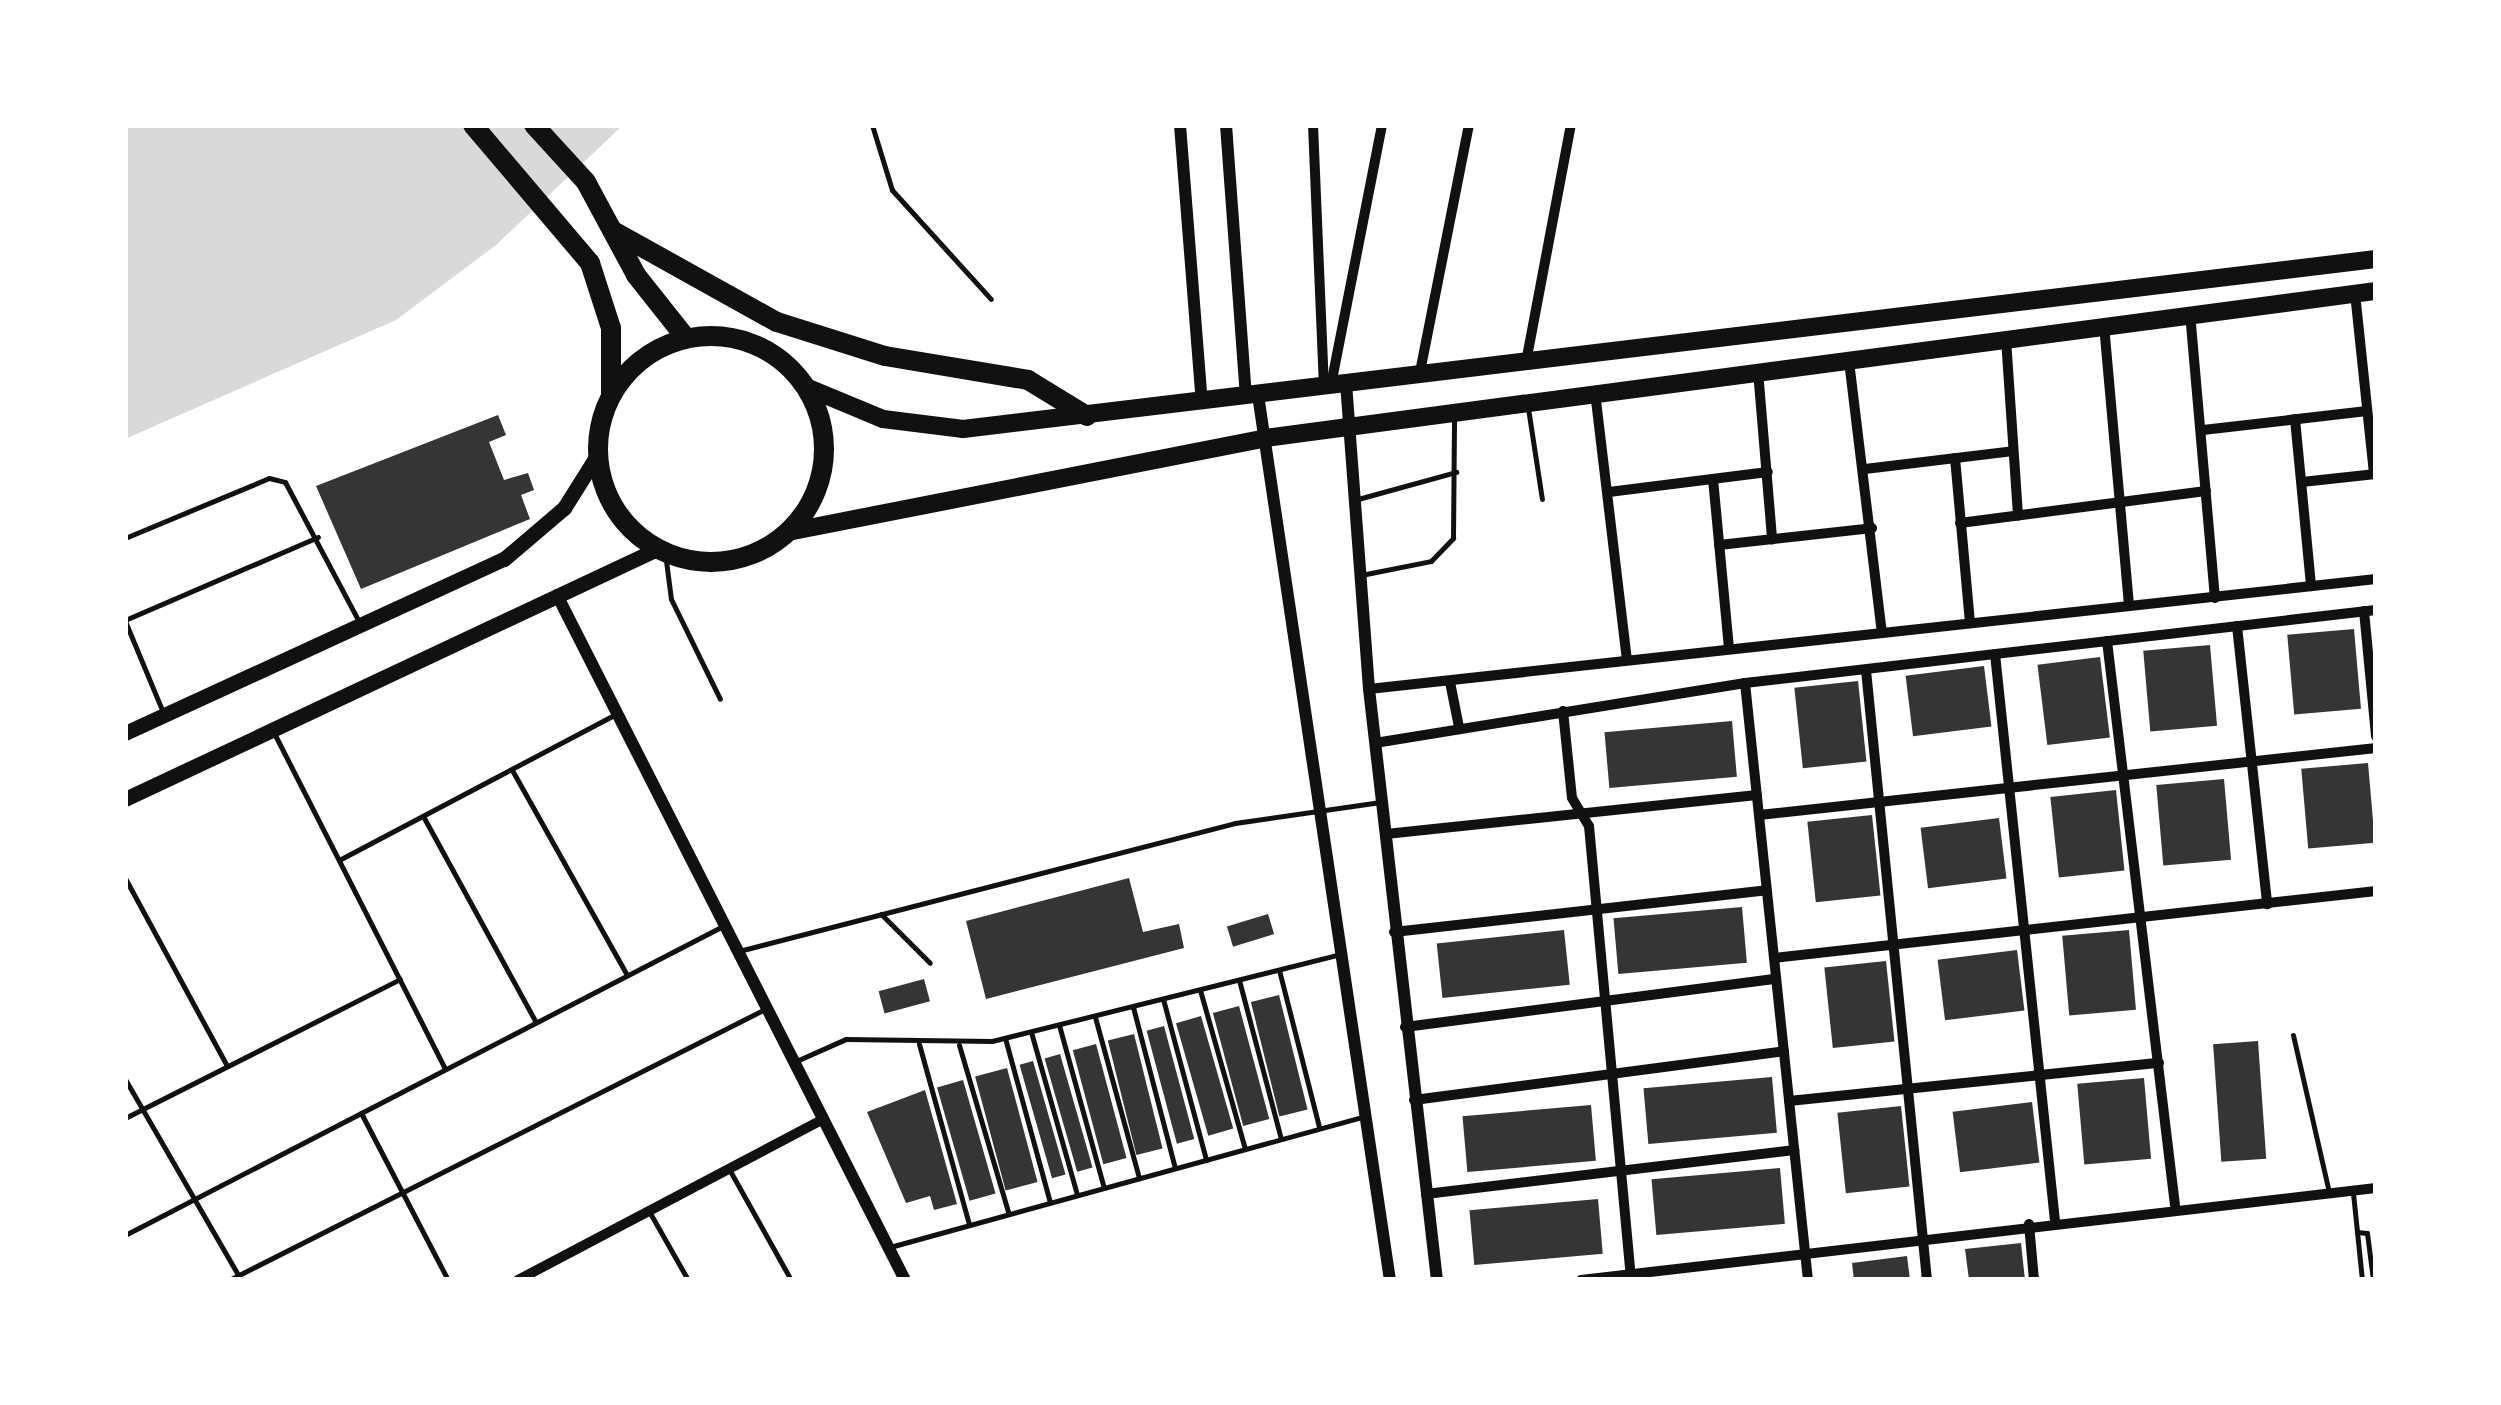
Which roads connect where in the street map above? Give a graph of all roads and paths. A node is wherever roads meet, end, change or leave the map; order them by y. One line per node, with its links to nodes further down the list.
1 (473, 125): 27 (highway)
2 (534, 125): 10 (highway)
3 (872, 125): 14 (lane)
4 (1180, 125): 29 (street)
5 (1226, 125): 26 (street)
6 (1313, 125): 23 (street)
7 (1382, 125): 23 (street)
8 (1470, 125): 22 (street)
9 (1571, 125): 19 (street)
10 (615, 232): 17 (highway); 32 (highway)
11 (2376, 259): 19 (main road)
12 (2376, 291): 13 (main road)
13 (2355, 293): 15 (main road); 31 (street)
14 (991, 299)
15 (2190, 312): 16 (main road); 35 (street)
16 (2104, 324): 18 (main road); 50 (street)
17 (686, 338): 24 (highway); 27 (highway)
18 (2006, 338): 20 (main road); 37 (street)
19 (1527, 357): 22 (main road)
20 (1849, 360): 21 (main road); 40 (street)
21 (1758, 370): 25 (main road); 42 (street)
22 (1420, 372): 23 (main road)
23 (1334, 385): 26 (main road); 34 (street)
24 (806, 387): 32 (main road); 54 (highway)
25 (1594, 389): 28 (main road); 47 (street)
26 (1252, 396): 29 (main road); 36 (street)
27 (610, 397): 38 (highway)
28 (1526, 399): 30 (main road); 49 (lane)
29 (1202, 403): 32 (main road)
30 (1453, 411): 34 (main road); 41 (lane)
31 (2367, 411): 33 (street); 43 (street)
32 (1087, 416)
33 (2295, 419): 35 (street); 45 (street)
34 (1349, 425): 36 (main road); 48 (street)
35 (2202, 430): 46 (street)
36 (1265, 438): 54 (main road); 98 (street)
37 (2013, 452): 39 (street); 51 (street)
38 (598, 454): 59 (highway); 69 (main road)
39 (1955, 458): 40 (street); 52 (street)
40 (1864, 469): 53 (street)
41 (1456, 472): 48 (lane); 60 (lane)
42 (1768, 472): 44 (street); 57 (street)
43 (2375, 474): 45 (street)
44 (1713, 479): 47 (street); 58 (street)
45 (2302, 482): 62 (street)
46 (2206, 491): 50 (street); 64 (street)
47 (1608, 492): 75 (street)
48 (1354, 500): 60 (street)
49 (1542, 500)
50 (2121, 503): 51 (street); 65 (street)
51 (2018, 516): 52 (street)
52 (1960, 523): 68 (street)
53 (1872, 528): 57 (street); 71 (street)
54 (788, 532): 59 (highway)
55 (125, 538): 56 (lane)
56 (318, 538): 67 (lane); 69 (lane)
57 (1772, 539): 58 (street)
58 (1719, 545): 73 (street)
59 (661, 551): 63 (main road); 80 (lane)
60 (1359, 576): 79 (street)
61 (2376, 579): 62 (street)
62 (2311, 586): 64 (street)
63 (557, 594): 82 (street); 85 (main road)
64 (2215, 598): 65 (street)
65 (2129, 606): 68 (street)
66 (2370, 610): 70 (street); 87 (street)
67 (125, 620): 83 (lane)
68 (1970, 623): 71 (street)
69 (361, 626): 83 (main road)
70 (2238, 626): 72 (street); 90 (street)
71 (1882, 632): 73 (street)
72 (2107, 641): 74 (street); 92 (street)
73 (1730, 648): 75 (street)
74 (1994, 654): 76 (street); 93 (street)
75 (1627, 659): 77 (street)
76 (1866, 670): 78 (street); 97 (street)
77 (1450, 682): 79 (street); 84 (street)
78 (1746, 684): 81 (street); 94 (street)
79 (1369, 689): 88 (street)
80 (720, 699)
81 (1563, 711): 84 (street); 99 (street)
82 (617, 714): 91 (lane); 111 (street)
83 (164, 715): 86 (main road)
84 (1459, 727): 88 (street)
85 (273, 731): 95 (main road); 103 (lane)
86 (125, 733)
87 (2376, 736)
88 (1375, 742): 96 (street)
89 (2376, 748): 90 (street)
90 (2252, 761): 92 (street); 107 (street)
91 (512, 770): 100 (lane); 120 (lane)
92 (2120, 776): 93 (street); 110 (street)
93 (2008, 788): 97 (street); 112 (street)
94 (1757, 795): 99 (street); 101 (street)
95 (125, 799)
96 (1383, 802): 98 (lane); 102 (street)
97 (1879, 802): 101 (street); 114 (street)
98 (1324, 810): 109 (lane); 116 (street)
99 (1581, 813): 102 (street); 108 (street)
100 (423, 816): 103 (lane); 130 (lane)
101 (1759, 816): 105 (street)
102 (1386, 834): 113 (street)
103 (339, 860): 121 (lane)
104 (125, 878): 141 (lane)
105 (1767, 890): 108 (street); 117 (street)
106 (2376, 891): 107 (street)
107 (2267, 904): 110 (street)
108 (1594, 910): 113 (street); 126 (street)
109 (881, 914): 115 (lane); 118 (lane)
110 (2140, 917): 112 (street); 140 (street)
111 (724, 926): 115 (street); 120 (lane)
112 (2023, 930): 114 (street); 144 (street)
113 (1394, 932): 132 (street)
114 (1893, 945): 117 (street); 146 (street)
115 (737, 952): 128 (street)
116 (1344, 954): 119 (lane); 151 (street)
117 (1774, 958): 122 (street)
118 (930, 963)
119 (1279, 970): 123 (lane); 154 (lane)
120 (627, 976): 130 (lane)
121 (400, 979): 141 (lane); 142 (lane)
122 (1776, 979): 126 (street); 138 (street)
123 (1240, 980): 124 (lane); 155 (lane)
124 (1200, 990): 125 (lane); 156 (lane)
125 (1163, 999): 127 (lane); 158 (lane)
126 (1600, 1002): 132 (street); 143 (street)
127 (1133, 1006): 129 (lane); 160 (lane)
128 (765, 1009): 139 (street); 165 (lane)
129 (1095, 1016): 131 (lane); 162 (lane)
130 (536, 1022): 142 (lane)
131 (1059, 1025): 133 (lane); 163 (lane)
132 (1406, 1027): 147 (street)
133 (1031, 1032): 135 (lane); 168 (lane)
134 (2293, 1035): 167 (lane)
135 (1004, 1038): 137 (lane); 171 (lane)
136 (919, 1044): 137 (lane); 139 (lane); 176 (lane)
137 (960, 1045): 174 (lane)
138 (1784, 1051): 143 (street); 148 (street)
139 (792, 1063): 153 (street)
140 (2159, 1064): 144 (street); 172 (street)
141 (227, 1066): 149 (lane)
142 (446, 1068): 150 (lane)
143 (1608, 1074): 147 (street); 161 (street)
144 (2038, 1076): 146 (street); 175 (street)
145 (125, 1079): 149 (lane)
146 (1907, 1089): 148 (street); 180 (street)
147 (1414, 1100): 169 (street)
148 (1789, 1102): 157 (street)
149 (142, 1109): 152 (lane); 170 (lane)
150 (361, 1113): 165 (lane); 170 (lane)
151 (1366, 1116): 154 (lane); 195 (street)
152 (125, 1118)
153 (822, 1120): 159 (street); 181 (street)
154 (1320, 1129): 155 (lane)
155 (1281, 1139): 156 (lane)
156 (1246, 1149): 158 (lane)
157 (1794, 1150): 161 (street); 184 (street)
158 (1206, 1160): 160 (lane)
159 (728, 1167): 173 (street); 193 (lane)
160 (1175, 1168): 162 (lane)
161 (1618, 1171): 169 (street); 188 (street)
162 (1139, 1178): 163 (lane)
163 (1104, 1188): 168 (lane)
164 (2376, 1188): 166 (street)
165 (402, 1190): 186 (lane); 190 (lane)
166 (2353, 1190): 167 (street); 178 (lane)
167 (2329, 1192): 172 (street)
168 (1076, 1194): 171 (lane)
169 (1426, 1194): 196 (street)
170 (194, 1198): 179 (lane); 186 (lane)
171 (1050, 1202): 174 (lane)
172 (2175, 1204): 175 (street)
173 (648, 1210): 191 (street); 192 (lane)
174 (1008, 1212): 176 (lane)
175 (2055, 1221): 177 (street)
176 (969, 1224): 181 (lane)
177 (2029, 1224): 180 (street); 200 (street)
178 (2357, 1232): 182 (lane); 183 (lane)
179 (125, 1235)
180 (1922, 1239): 184 (street); 199 (street)
181 (888, 1248): 194 (street)
182 (2370, 1251): 183 (lane); 185 (lane)
183 (2359, 1252): 187 (lane)
184 (1805, 1254): 188 (street); 198 (street)
185 (2372, 1272): 187 (lane); 201 (lane)
186 (238, 1275): 189 (lane)
187 (2362, 1276)
188 (1631, 1277): 197 (street)
189 (228, 1280)
190 (448, 1280)
191 (518, 1280)
192 (688, 1280)
193 (791, 1280)
194 (905, 1280)
195 (1390, 1280)
196 (1436, 1280)
197 (1581, 1280)
198 (1808, 1280)
199 (1927, 1280)
200 (2034, 1280)
201 (2372, 1280)

